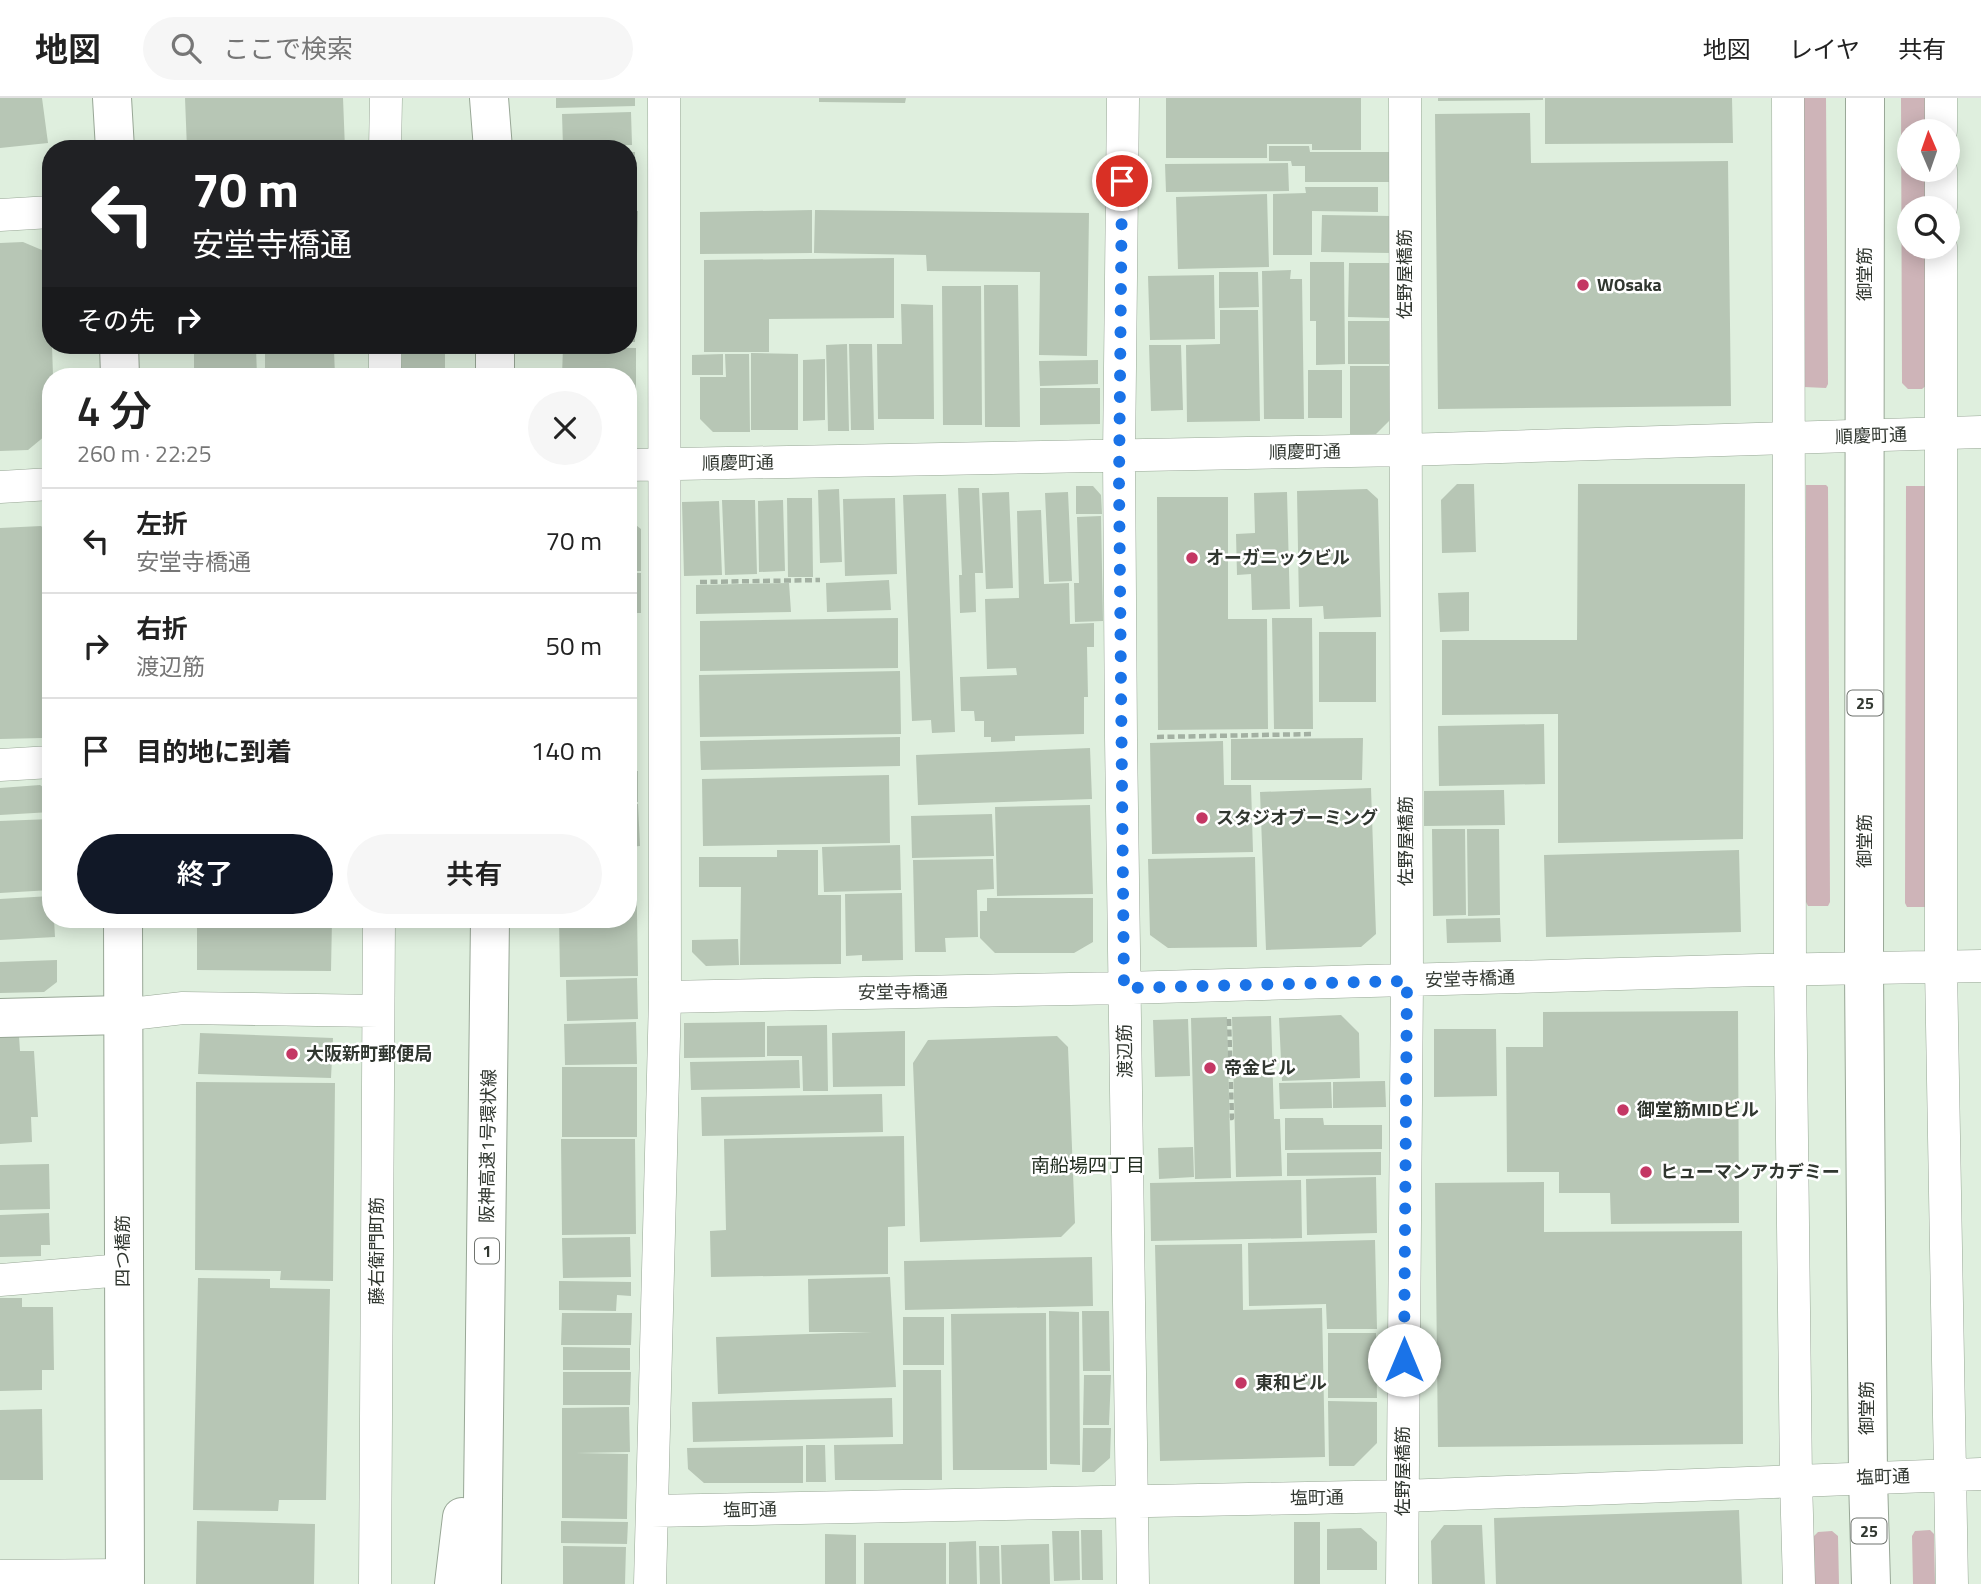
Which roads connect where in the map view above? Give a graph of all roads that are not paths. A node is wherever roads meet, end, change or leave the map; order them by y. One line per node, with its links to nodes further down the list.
1 (112, 98): 12 (main road)
2 (386, 98): 13 (street)
3 (489, 98): 14 (main road)
4 (498, 98): 15 (main road)
5 (664, 98): 25 (street)
6 (1123, 98): 24 (street, 渡辺筋)
7 (1405, 98): 23 (street, 佐野屋橋筋)
8 (1788, 98): 22 (street)
9 (1865, 98): 21 (main road, 御堂筋 / 25)
10 (1941, 98): 11 (street)
11 (1941, 119)
12 (114, 140)
13 (385, 140)
14 (494, 140)
15 (496, 140)
16 (42, 213): 17 (street)
17 (0, 215)
18 (1941, 259): 20 (street)
19 (1981, 432): 20 (street, 順慶町通)
20 (1942, 434): 21 (street, 順慶町通); 35 (street)
21 (1864, 436): 22 (street, 順慶町通); 37 (main road, 御堂筋 / 25)
22 (1790, 439): 23 (street, 順慶町通); 36 (street)
23 (1404, 450): 24 (street, 順慶町通); 38 (street, 佐野屋橋筋)
24 (1119, 457): 25 (street, 順慶町通); 39 (street, 渡辺筋)
25 (666, 464): 26 (street, 順慶町通); 40 (street)
26 (637, 465)
27 (42, 485): 28 (street)
28 (0, 487)
29 (42, 763): 30 (street)
30 (0, 765)
31 (123, 928): 42 (main road, 四つ橋筋)
32 (379, 928): 41 (street, 藤右衛門町筋)
33 (490, 928): 46 (main road, 阪神高速1号環状線 / 1)
34 (1981, 967): 35 (street, 安堂寺橋通)
35 (1941, 968): 37 (street, 安堂寺橋通); 47 (street)
36 (1790, 969): 37 (street, 安堂寺橋通); 38 (street, 安堂寺橋通); 50 (street)
37 (1864, 970): 49 (main road, 御堂筋 / 25)
38 (1407, 981): 39 (street, 安堂寺橋通); 51 (street, 佐野屋橋筋)
39 (1124, 988): 40 (street, 安堂寺橋通); 52 (street, 渡辺筋)
40 (665, 997): 53 (street)
41 (379, 1011): 42 (street); 56 (street, 藤右衛門町筋)
42 (122, 1015): 43 (main road); 44 (main road, 四つ橋筋)
43 (0, 1018)
44 (123, 1270): 45 (street); 55 (main road, 四つ橋筋)
45 (0, 1280)
46 (487, 1296): 57 (main road); 58 (main road, 阪神高速1号環状線 / 1)
47 (1948, 1474): 48 (street, 塩町通); 49 (street, 塩町通); 64 (street)
48 (1981, 1474)
49 (1868, 1478): 50 (street, 塩町通); 63 (main road, 御堂筋 / 25)
50 (1796, 1480): 51 (street, 塩町通); 62 (street)
51 (1403, 1496): 52 (street, 塩町通); 61 (street, 佐野屋橋筋)
52 (1132, 1503): 53 (street, 塩町通); 60 (street, 渡辺筋)
53 (652, 1511): 59 (street)
54 (0, 1576): 55 (street)
55 (125, 1580)
56 (375, 1584)
57 (454, 1584)
58 (482, 1584)
59 (650, 1584)
60 (1133, 1584)
61 (1402, 1584)
62 (1800, 1584)
63 (1871, 1584)
64 (1952, 1584)

